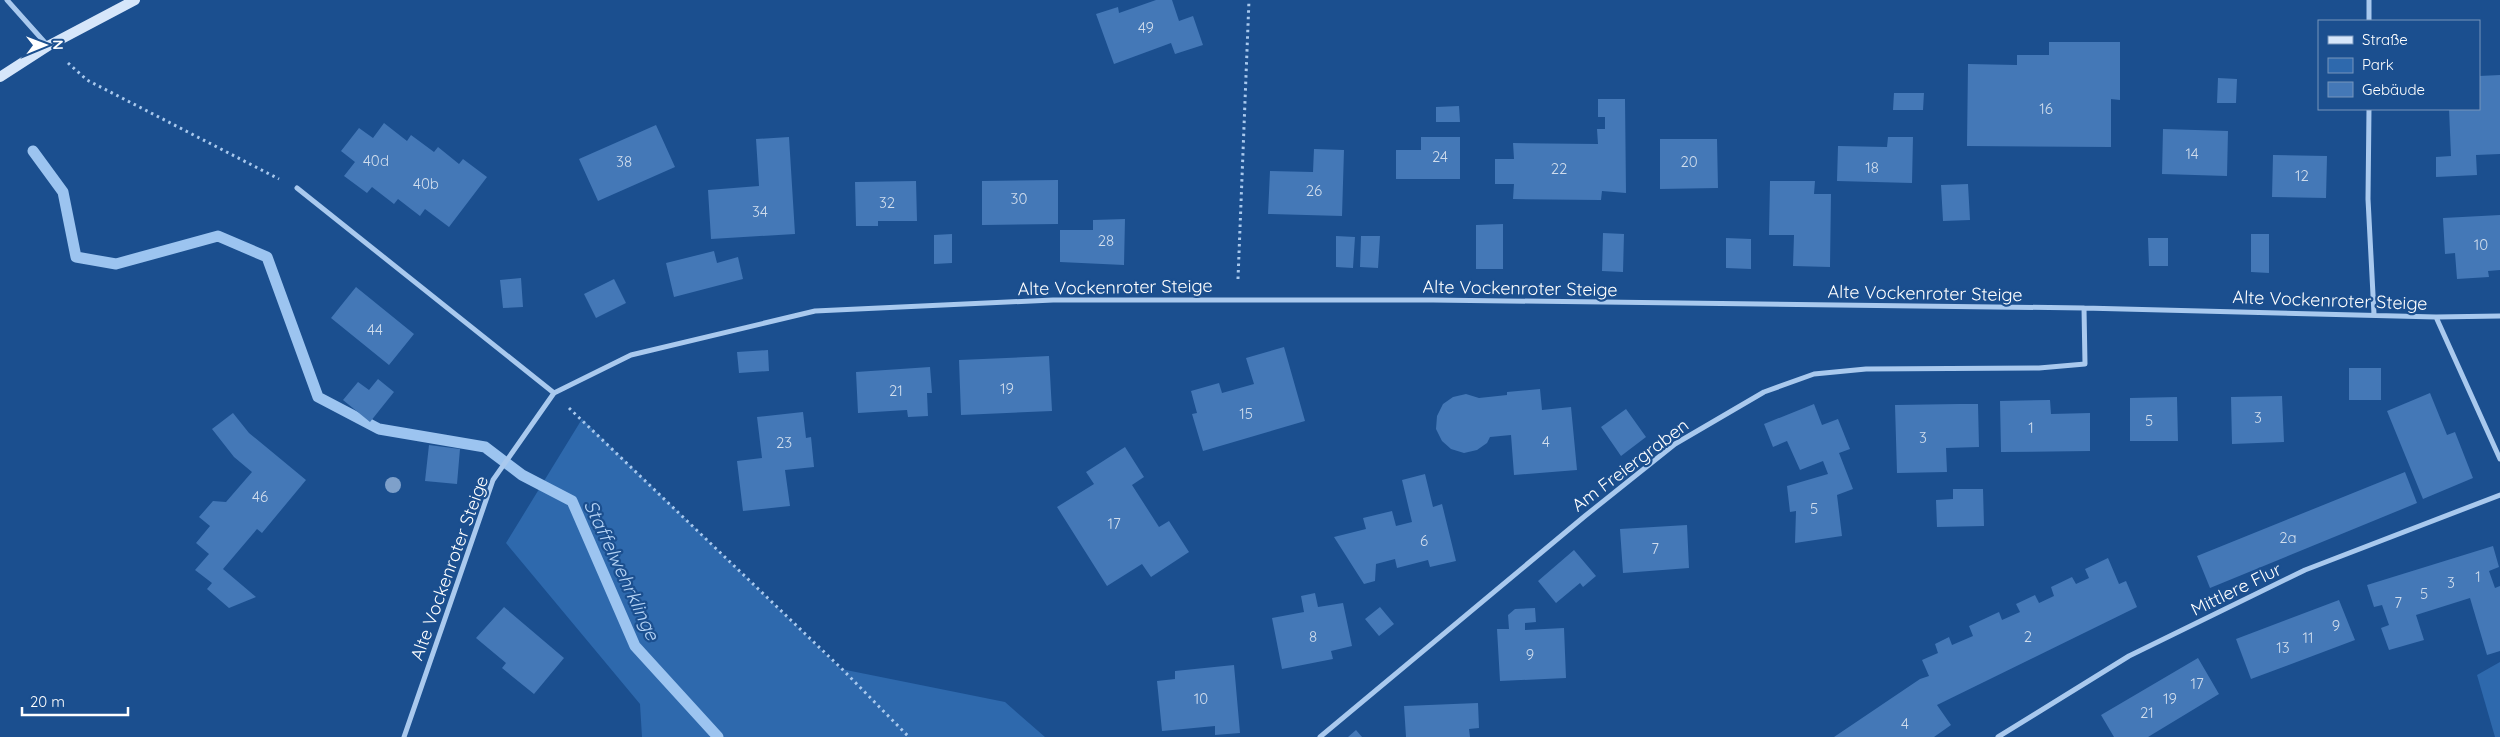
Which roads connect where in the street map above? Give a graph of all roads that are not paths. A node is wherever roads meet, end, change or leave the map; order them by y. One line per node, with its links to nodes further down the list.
1 (7, 0): 5 (street)
2 (135, 0): 5 (main road)
3 (2369, 0): 4 (street)
4 (2369, 20)
5 (48, 46): 6 (main road)
6 (0, 77)
7 (2368, 110): 10 (street)
8 (297, 188): 13 (street)
9 (2084, 308): 10 (street, Alte Vockenroter Steige); 13 (street, Alte Vockenroter Steige); 17 (street, Am Freiergraben)
10 (2374, 314): 12 (street, Alte Vockenroter Steige)
11 (2500, 316): 12 (street, Alte Vockenroter Steige)
12 (2436, 317): 14 (street)
13 (554, 394): 16 (street, Alte Vockenroter Steige)
14 (2500, 459)
15 (2500, 495): 18 (street, Mittlere Flur)
16 (404, 737)
17 (1320, 737)
18 (1998, 737)

